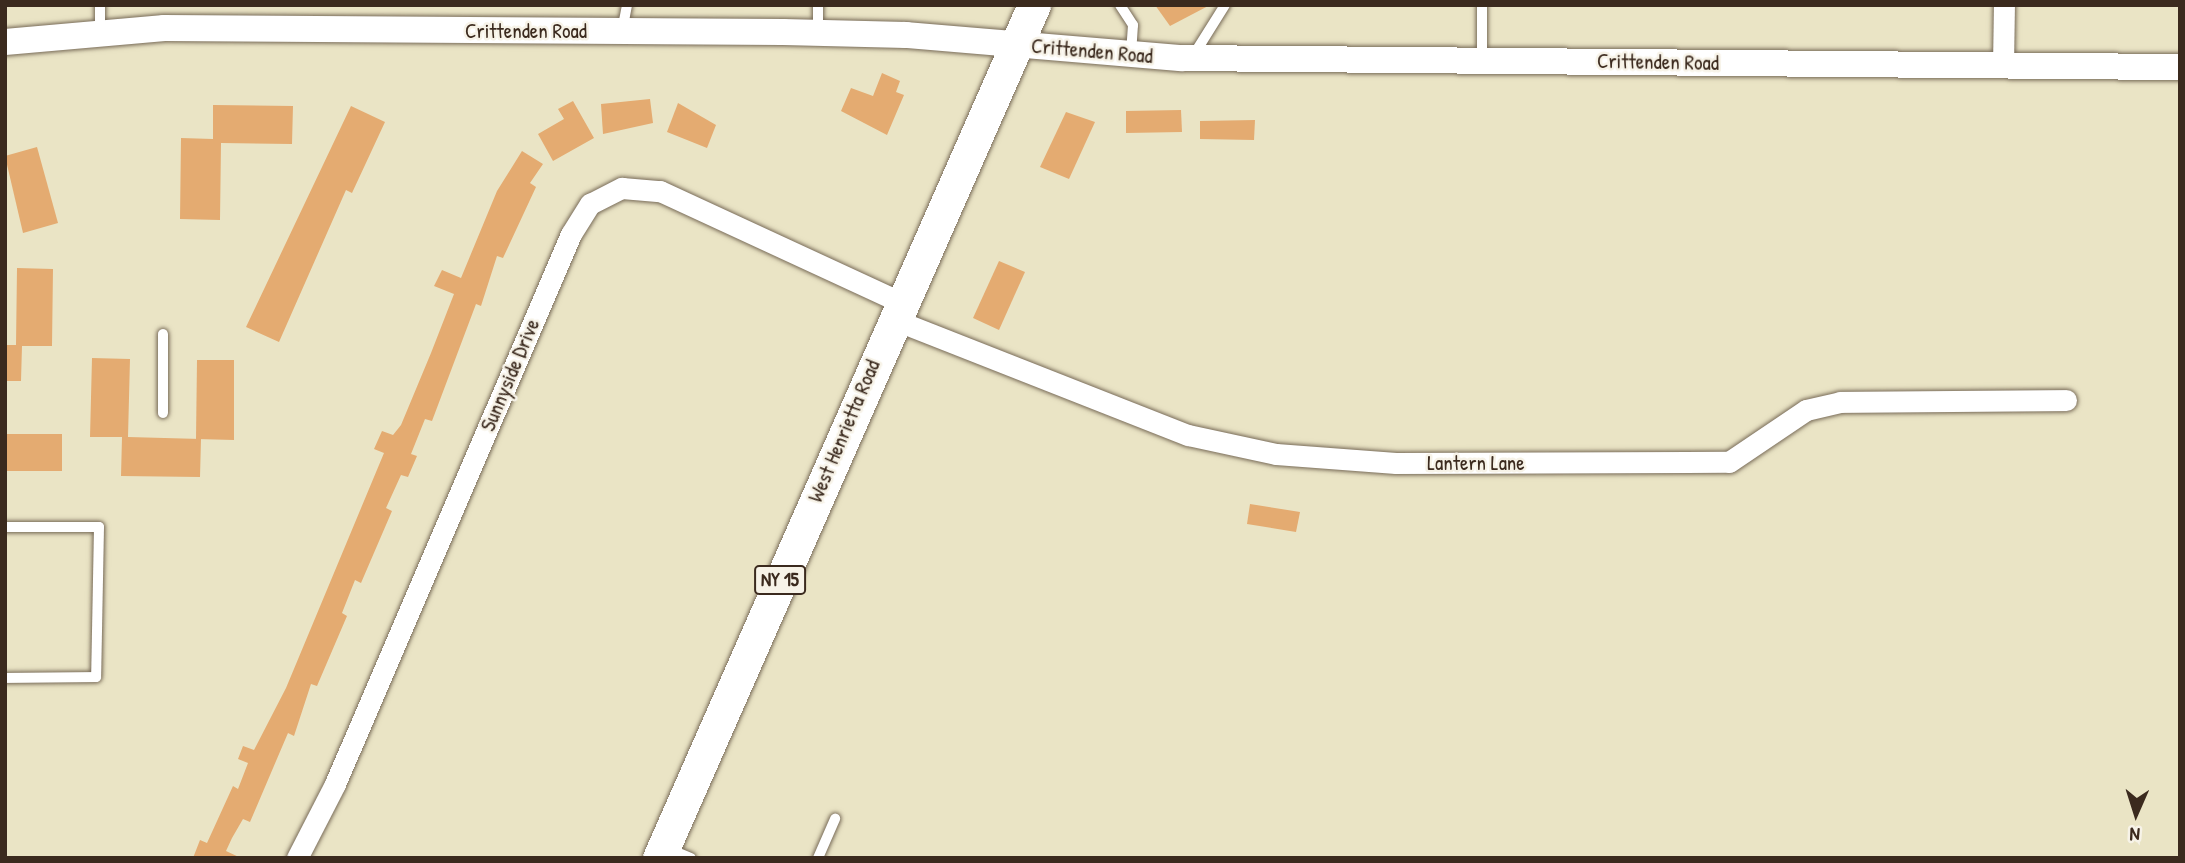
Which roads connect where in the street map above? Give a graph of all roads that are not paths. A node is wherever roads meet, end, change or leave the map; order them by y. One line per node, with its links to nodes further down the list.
1 (627, 5): 9 (lane)
2 (818, 5): 10 (lane)
3 (1034, 5): 12 (main road, West Henrietta Road / NY 15)
4 (1120, 5): 13 (lane)
5 (1225, 5): 14 (lane)
6 (1482, 5): 15 (lane)
7 (2004, 5): 16 (street)
8 (100, 18): 9 (street, Crittenden Road); 11 (street, Crittenden Road)
9 (622, 32): 10 (street, Crittenden Road)
10 (818, 33): 12 (street, Crittenden Road)
11 (5, 42)
12 (1017, 44): 13 (street, Crittenden Road); 18 (main road, West Henrietta Road / NY 15)
13 (1131, 57): 14 (street, Crittenden Road)
14 (1192, 58): 15 (street, Crittenden Road)
15 (1482, 61): 16 (street, Crittenden Road)
16 (2003, 66): 17 (street, Crittenden Road)
17 (2180, 67)
18 (897, 310): 20 (street, Lantern Lane); 25 (main road, West Henrietta Road / NY 15); 26 (street, Sunnyside Drive)
19 (163, 334): 21 (lane)
20 (2066, 400)
21 (163, 413)
22 (5, 527): 23 (lane)
23 (5, 678)
24 (835, 819): 27 (lane)
25 (671, 854)
26 (297, 858)
27 (818, 858)

